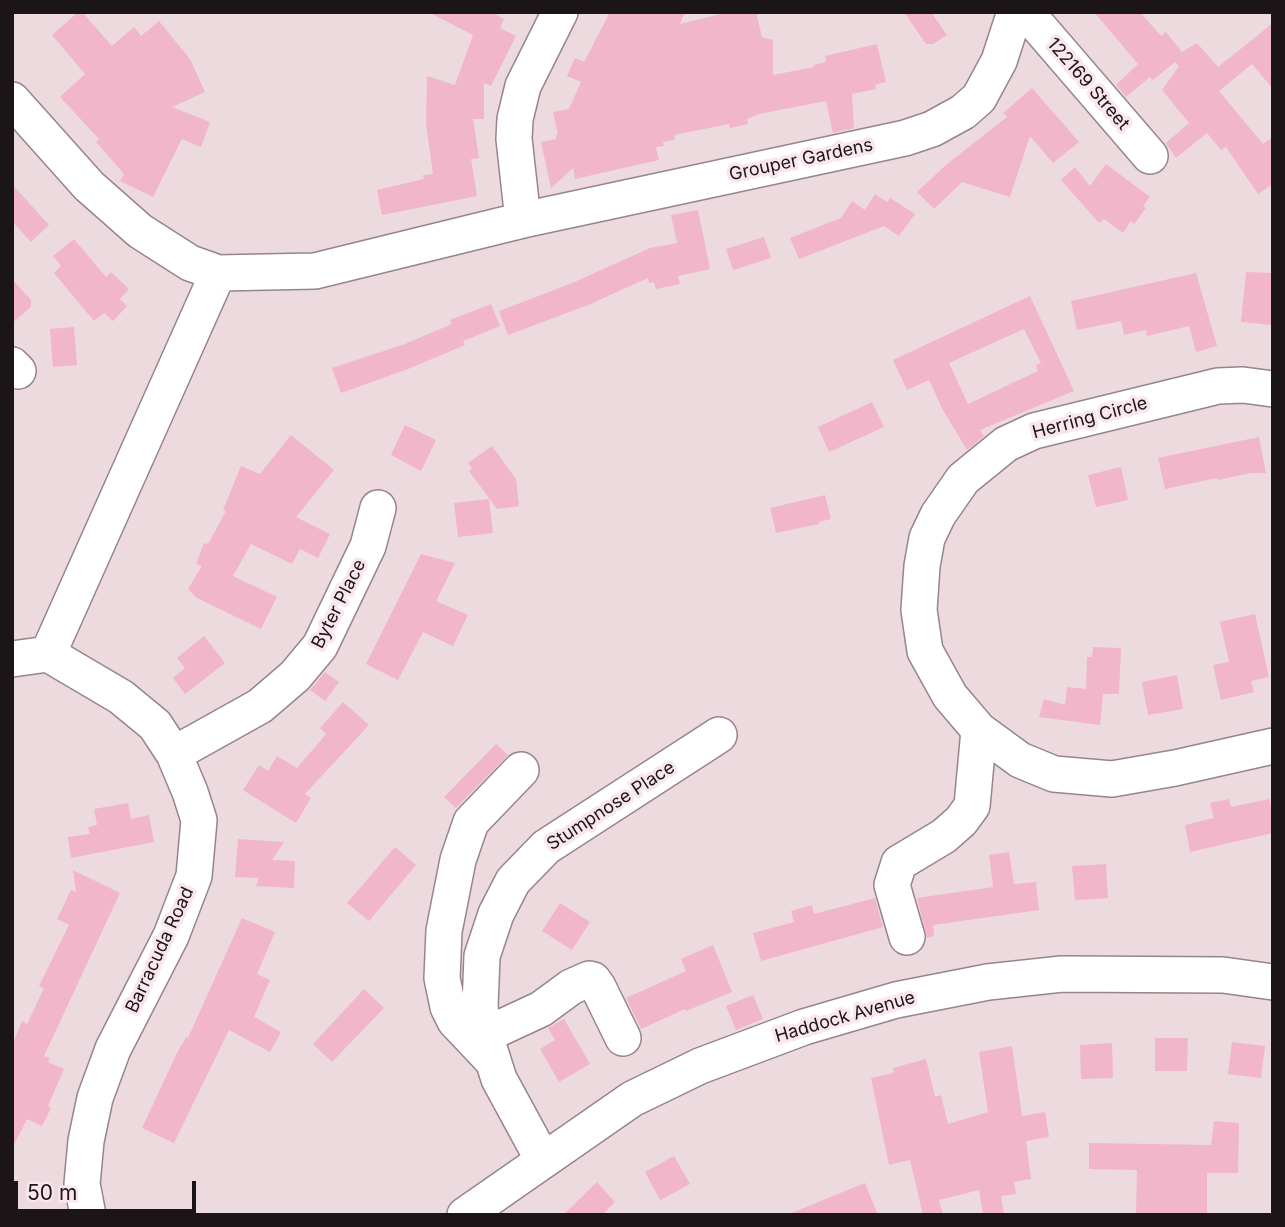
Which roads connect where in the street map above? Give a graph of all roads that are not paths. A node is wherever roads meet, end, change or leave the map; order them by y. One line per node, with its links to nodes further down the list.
1 (560, 12): 6 (street)
2 (1015, 12): 6 (street, Grouper Gardens)
3 (1026, 12): 5 (street, 122169 Street)
4 (12, 100): 7 (street)
5 (1150, 156)
6 (523, 220): 7 (street, Grouper Gardens)
7 (218, 273): 10 (street)
8 (1273, 389): 12 (street, Herring Circle)
9 (378, 508): 15 (street, Byter Place)
10 (48, 654): 11 (street); 15 (street, Barracuda Road)
11 (12, 659)
12 (979, 730): 14 (street, Herring Circle); 17 (street)
13 (719, 736): 20 (street, Stumpnose Place)
14 (1273, 746)
15 (174, 754): 22 (street, Barracuda Road)
16 (521, 770): 20 (street)
17 (907, 937)
18 (1273, 982): 21 (street, Haddock Avenue)
19 (623, 1038): 20 (street)
20 (489, 1048): 21 (street, Stumpnose Place)
21 (542, 1160): 23 (street, Haddock Avenue)
22 (88, 1215)
23 (465, 1215)

